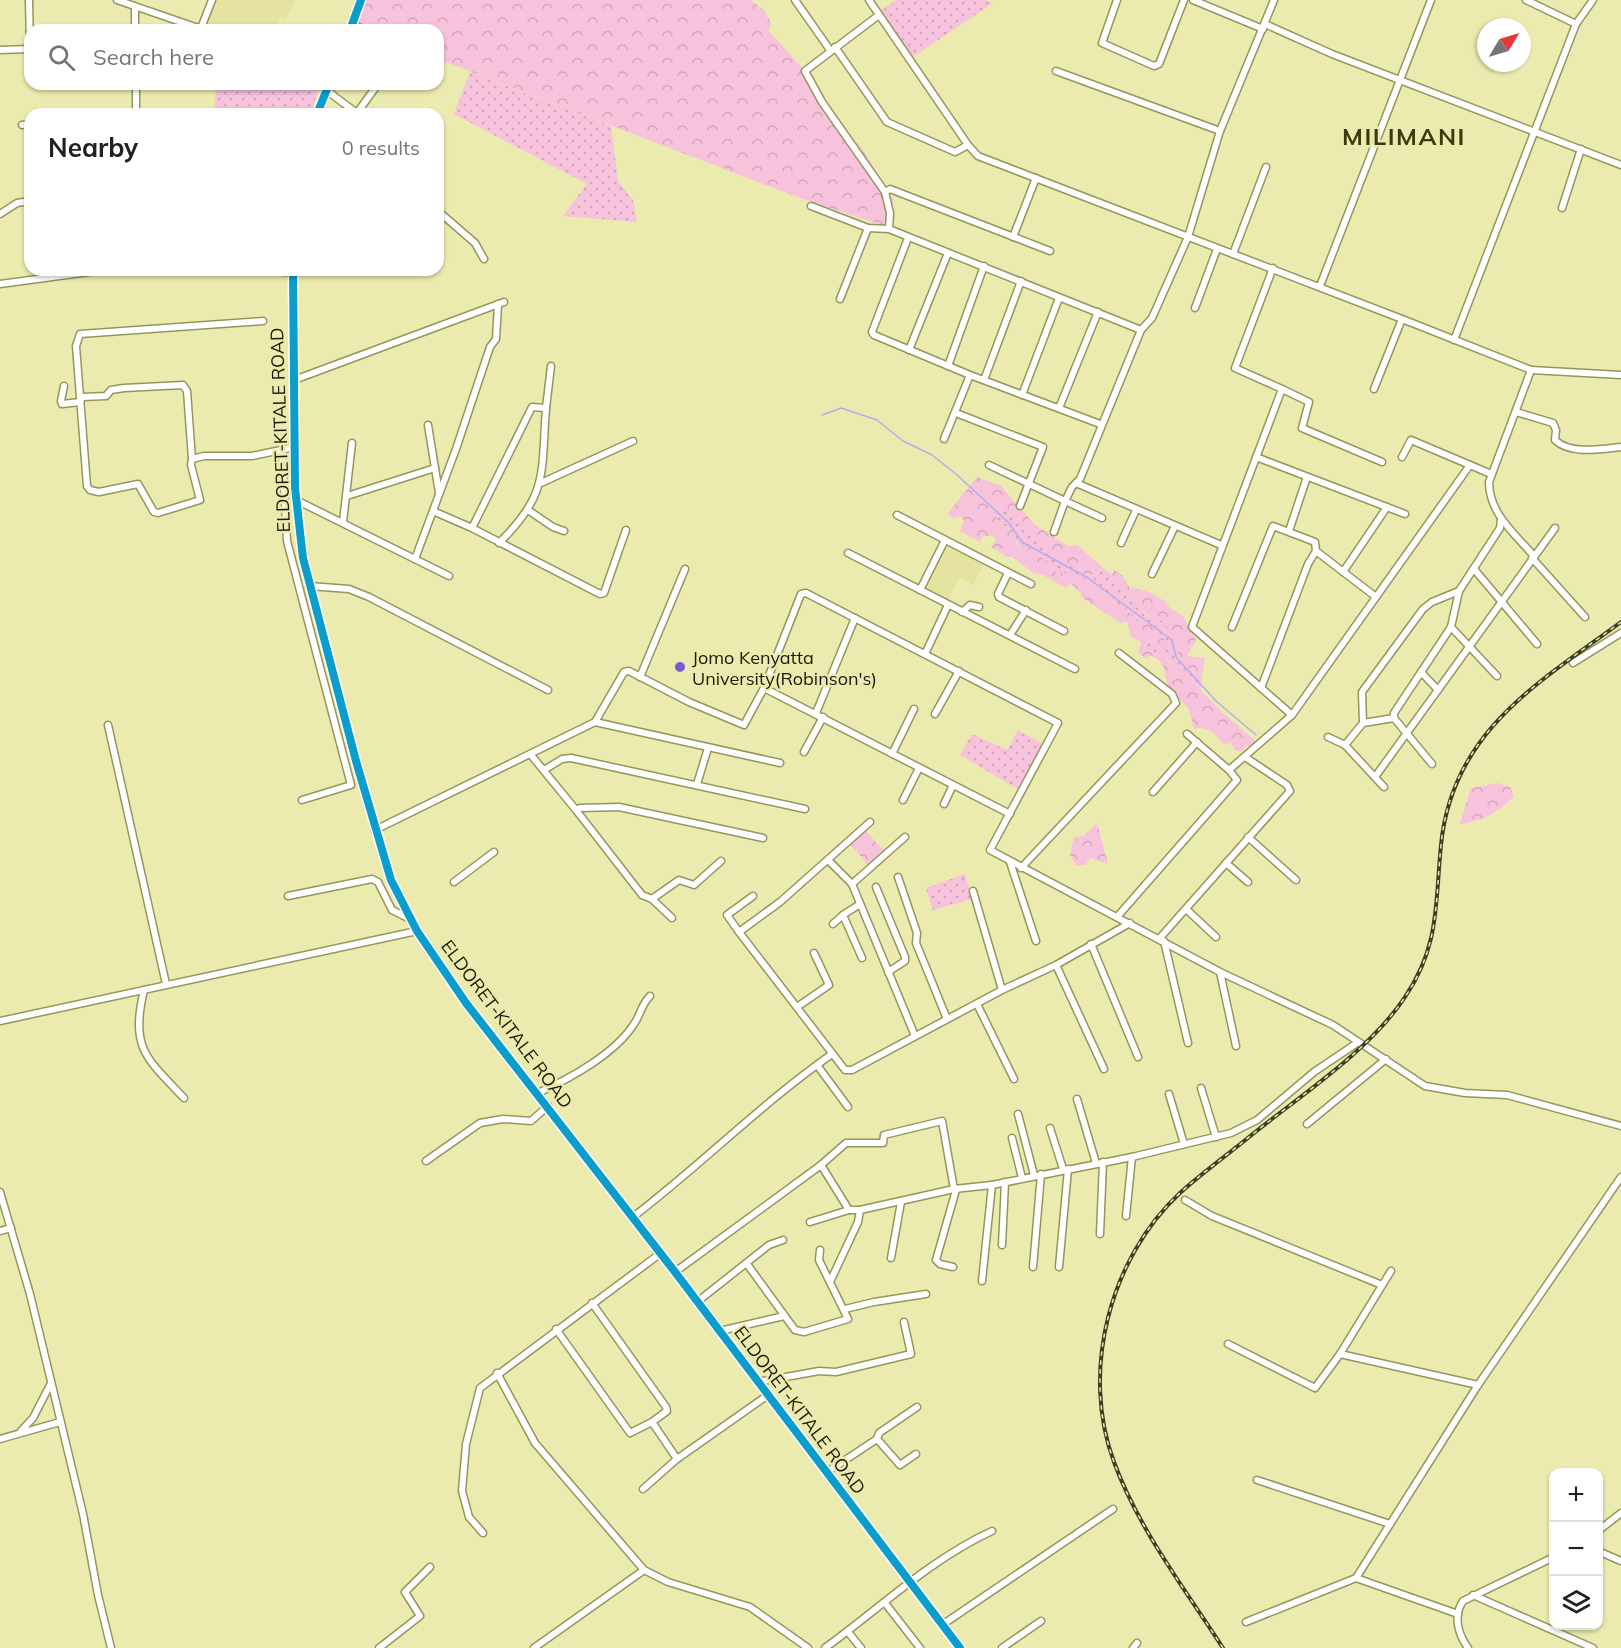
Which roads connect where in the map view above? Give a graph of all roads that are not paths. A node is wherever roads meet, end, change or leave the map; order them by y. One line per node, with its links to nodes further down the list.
1 (29, 0): 16 (street)
2 (117, 0): 14 (street)
3 (212, 0): 19 (street)
4 (362, 0): 20 (highway)
5 (795, 0): 24 (street)
6 (869, 0): 15 (street)
7 (1117, 0): 8 (street)
8 (1184, 0)
9 (1193, 0): 22 (street)
10 (1274, 0): 22 (street)
11 (1431, 0): 27 (street)
12 (1526, 0): 21 (street)
13 (1593, 0): 21 (street)
14 (135, 7): 17 (street); 18 (street)
15 (879, 15): 24 (street); 38 (street)
16 (29, 24)
17 (135, 24)
18 (188, 24)
19 (205, 24)
20 (352, 24)
21 (1576, 24): 37 (street)
22 (1264, 26): 27 (street); 36 (street)
23 (24, 49): 25 (street)
24 (832, 49): 38 (street); 43 (street)
25 (0, 50)
26 (1056, 71): 36 (street)
27 (1401, 80): 37 (street); 65 (street)
28 (136, 90): 32 (street)
29 (326, 90): 33 (highway)
30 (332, 90): 34 (street)
31 (374, 90): 35 (street)
32 (136, 108)
33 (319, 108)
34 (352, 108)
35 (361, 108)
36 (1220, 131): 52 (street)
37 (1536, 131): 39 (street); 73 (street)
38 (968, 145): 42 (street)
39 (1581, 149): 40 (street); 46 (street)
40 (1621, 165)
41 (1266, 167): 57 (street)
42 (1036, 178): 51 (street); 52 (street)
43 (885, 192): 50 (street); 51 (street)
44 (24, 202): 47 (street)
45 (812, 206): 49 (street)
46 (1562, 208)
47 (0, 214)
48 (444, 216): 58 (street)
49 (868, 228): 50 (street); 67 (street)
50 (889, 229): 53 (street)
51 (1013, 237): 55 (street)
52 (1188, 237): 54 (street); 72 (street)
53 (908, 238): 56 (street); 74 (street)
54 (1217, 249): 57 (street); 68 (street)
55 (1050, 251)
56 (948, 253): 59 (street); 74 (street)
57 (1233, 254): 60 (street)
58 (484, 259)
59 (984, 266): 63 (street); 76 (street)
60 (1273, 268): 65 (street); 83 (street)
61 (59, 276): 64 (street)
62 (293, 276): 80 (highway, ELDORET-KITALE ROAD)
63 (1021, 281): 66 (street); 81 (street)
64 (0, 284)
65 (1320, 286): 70 (street)
66 (1059, 298): 69 (street); 85 (street)
67 (840, 299)
68 (1195, 308)
69 (1098, 312): 72 (street); 88 (street)
70 (1402, 319): 73 (street); 84 (street)
71 (263, 321): 86 (street)
72 (1141, 330): 91 (street)
73 (1454, 340): 77 (street)
74 (909, 350): 76 (street)
75 (551, 366): 87 (street)
76 (948, 366): 78 (street)
77 (1531, 370): 79 (street); 89 (street)
78 (970, 375): 81 (street); 90 (street)
79 (1621, 375)
80 (294, 380): 96 (highway, ELDORET-KITALE ROAD); 111 (street)
81 (984, 380): 85 (street)
82 (64, 386): 86 (street)
83 (1282, 389): 99 (street); 102 (street)
84 (1374, 389)
85 (1022, 395): 88 (street)
86 (80, 402): 101 (street); 101 (street)
87 (546, 408): 108 (street); 126 (street)
88 (1059, 408): 91 (street)
89 (1516, 412): 97 (street); 106 (street)
90 (956, 413): 93 (street); 109 (street)
91 (1100, 424): 110 (street)
92 (428, 425): 105 (street)
93 (944, 439)
94 (633, 441): 108 (street)
95 (351, 443): 112 (street)
96 (295, 447): 98 (street); 113 (highway, ELDORET-KITALE ROAD)
97 (1621, 447)
98 (282, 450): 101 (street); 205 (street)
99 (1256, 457): 107 (street); 135 (street)
100 (1402, 457): 104 (street)
101 (192, 459)
102 (1382, 462)
103 (989, 465): 109 (street)
104 (1470, 465): 106 (street); 150 (street)
105 (435, 468): 111 (street); 112 (street)
106 (1491, 474): 123 (street)
107 (1307, 477): 116 (street); 130 (street)
108 (541, 483): 117 (street)
109 (1029, 483): 114 (street); 115 (street)
110 (1076, 483): 114 (street); 118 (street)
111 (440, 494): 119 (street)
112 (347, 496): 124 (street)
113 (296, 500): 124 (street); 147 (highway, ELDORET-KITALE ROAD)
114 (1065, 501): 122 (street); 131 (street)
115 (1020, 506)
116 (1387, 507): 120 (street); 142 (street)
117 (528, 510): 129 (street); 133 (street)
118 (1136, 510): 125 (street); 134 (street)
119 (433, 511): 126 (street); 139 (street)
120 (1405, 514)
121 (897, 515): 132 (street)
122 (1102, 518)
123 (1501, 519): 138 (street); 141 (street)
124 (343, 522): 139 (street)
125 (1174, 526): 135 (street); 144 (street)
126 (472, 528): 133 (street)
127 (1555, 528): 138 (street)
128 (626, 530): 133 (street)
129 (564, 531)
130 (1289, 531): 136 (street); 158 (street)
131 (1054, 532)
132 (945, 540): 143 (street); 148 (street)
133 (499, 543)
134 (1121, 543)
135 (1221, 545): 173 (street)
136 (1316, 551): 142 (street); 173 (street)
137 (848, 553): 148 (street)
138 (1532, 557): 151 (street); 156 (street)
139 (415, 559): 145 (street)
140 (685, 569): 172 (street)
141 (1474, 569): 149 (street); 151 (street)
142 (1343, 572): 150 (street)
143 (1008, 573): 146 (street); 154 (street)
144 (1152, 574)
145 (449, 576)
146 (1031, 584)
147 (309, 586): 175 (street); 212 (highway, ELDORET-KITALE ROAD)
148 (920, 590): 152 (street)
149 (1459, 591): 159 (street); 183 (street)
150 (1376, 597): 180 (street)
151 (1502, 601): 163 (street); 164 (street)
152 (948, 605): 155 (street); 166 (street)
153 (979, 608): 155 (street)
154 (1026, 610): 160 (street); 162 (street)
155 (962, 612): 162 (street)
156 (1585, 617)
157 (855, 618): 166 (street); 174 (street); 179 (street)
158 (1232, 627)
159 (1451, 627): 164 (street); 170 (street)
160 (1064, 631)
161 (1621, 633): 167 (street)
162 (1010, 636): 168 (street)
163 (1537, 644)
164 (1469, 646): 171 (street); 176 (street)
165 (1119, 653): 221 (street)
166 (925, 654): 169 (street)
167 (1573, 663)
168 (1075, 669)
169 (959, 671): 178 (street); 210 (street)
170 (1421, 672): 176 (street); 181 (street)
171 (1497, 676)
172 (640, 677): 174 (street); 182 (street)
173 (1261, 687): 180 (street)
174 (764, 688): 179 (street)
175 (548, 690)
176 (1438, 690): 186 (street)
177 (914, 710): 192 (street)
178 (935, 714)
179 (819, 715): 191 (street); 192 (street)
180 (1292, 715): 194 (street)
181 (1394, 718): 183 (street); 186 (street)
182 (595, 722): 190 (street); 193 (street)
183 (1363, 723): 189 (street)
184 (108, 725): 251 (street)
185 (1187, 734): 188 (street)
186 (1406, 734): 196 (street); 200 (street)
187 (1328, 737): 189 (street)
188 (1197, 742): 199 (street); 204 (street)
189 (1345, 745): 200 (street)
190 (708, 748): 195 (street); 201 (street)
191 (804, 752)
192 (892, 754): 197 (street)
193 (531, 755): 198 (street); 212 (street)
194 (1245, 757): 199 (street); 214 (street)
195 (780, 763)
196 (1432, 764)
197 (919, 768): 202 (street); 206 (street)
198 (544, 770): 201 (street); 209 (street)
199 (1229, 770): 235 (street)
200 (1375, 777): 203 (street)
201 (698, 784): 208 (street)
202 (953, 785): 207 (street); 210 (street)
203 (1384, 787)
204 (1153, 792)
205 (302, 800)
206 (903, 800)
207 (944, 804)
208 (805, 809)
209 (576, 810): 215 (street); 231 (street)
210 (1010, 814): 219 (street)
211 (870, 822): 217 (street)
212 (375, 830): 237 (highway, ELDORET-KITALE ROAD)
213 (905, 837): 226 (street)
214 (1248, 837): 220 (street); 223 (street)
215 (763, 838)
216 (494, 852): 224 (street)
217 (828, 860): 226 (street); 241 (street)
218 (721, 861): 231 (street)
219 (1010, 861): 221 (street); 244 (street)
220 (1226, 863): 225 (street); 233 (street)
221 (1021, 868): 235 (street)
222 (898, 877): 257 (street)
223 (1296, 880)
224 (454, 882)
225 (1248, 882)
226 (852, 884): 232 (street)
227 (876, 886): 249 (street)
228 (973, 891): 253 (street)
229 (288, 896): 237 (street)
230 (753, 896): 241 (street)
231 (652, 899): 236 (street)
232 (860, 904): 234 (street); 249 (street)
233 (1186, 909): 242 (street); 243 (street)
234 (843, 915): 239 (street); 247 (street)
235 (1117, 917): 238 (street)
236 (672, 918)
237 (411, 919): 240 (highway, ELDORET-KITALE ROAD)
238 (1130, 922): 243 (street); 245 (street)
239 (833, 924)
240 (417, 931): 251 (street); 270 (highway, ELDORET-KITALE ROAD)
241 (740, 933): 256 (street)
242 (1216, 937)
243 (1161, 940): 250 (street); 260 (street)
244 (1036, 941)
245 (1091, 944): 248 (street); 264 (street)
246 (814, 952): 256 (street)
247 (862, 958)
248 (1056, 965): 253 (street); 267 (street)
249 (888, 972): 259 (street)
250 (1220, 972): 261 (street); 262 (street)
251 (166, 984): 252 (street)
252 (144, 990): 258 (street); 272 (street)
253 (1002, 990): 255 (street)
254 (650, 996): 270 (street)
255 (977, 1004): 257 (street); 268 (street)
256 (797, 1007): 263 (street)
257 (947, 1019): 259 (street)
258 (0, 1022)
259 (915, 1036): 263 (street)
260 (1188, 1043)
261 (1357, 1043): 265 (street); 280 (street)
262 (1236, 1046)
263 (832, 1054): 266 (street)
264 (1138, 1057)
265 (1386, 1059): 277 (street); 278 (street)
266 (817, 1065): 275 (street); 300 (street)
267 (1104, 1069)
268 (1014, 1079)
269 (1201, 1088): 280 (street)
270 (538, 1093): 274 (highway, ELDORET-KITALE ROAD)
271 (1169, 1094): 282 (street)
272 (184, 1098)
273 (1077, 1100): 285 (street)
274 (548, 1106): 284 (street); 300 (highway, ELDORET-KITALE ROAD)
275 (848, 1107)
276 (1018, 1113): 288 (street)
277 (1307, 1124)
278 (1621, 1126)
279 (1050, 1128): 287 (street)
280 (1216, 1137): 282 (street)
281 (1012, 1138): 290 (street)
282 (1184, 1144): 283 (street)
283 (1132, 1157): 285 (street); 299 (street)
284 (426, 1161)
285 (1099, 1163): 287 (street); 304 (street)
286 (821, 1165): 293 (street); 297 (street); 315 (street)
287 (1065, 1169): 288 (street); 313 (street)
288 (1037, 1175): 290 (street); 312 (street)
289 (1621, 1177): 332 (street)
290 (1022, 1178): 291 (street)
291 (1005, 1182): 292 (street); 306 (street)
292 (992, 1185): 293 (street); 316 (street)
293 (955, 1190): 296 (street); 311 (street)
294 (0, 1192): 302 (street)
295 (1185, 1200): 318 (street)
296 (900, 1202): 298 (street); 309 (street)
297 (849, 1210): 298 (street); 301 (street)
298 (860, 1210): 317 (street)
299 (1126, 1216)
300 (633, 1217): 308 (highway, ELDORET-KITALE ROAD)
301 (810, 1222)
302 (11, 1228): 303 (street); 331 (street)
303 (0, 1231)
304 (1100, 1234)
305 (783, 1240): 310 (street)
306 (1002, 1245)
307 (820, 1250): 317 (street)
308 (661, 1252): 315 (highway, ELDORET-KITALE ROAD); 321 (street)
309 (891, 1258)
310 (747, 1264): 320 (street); 323 (street)
311 (953, 1267)
312 (1033, 1267)
313 (1059, 1267)
314 (1390, 1271): 318 (street)
315 (675, 1272): 320 (highway, ELDORET-KITALE ROAD)
316 (982, 1281)
317 (830, 1282): 322 (street)
318 (1382, 1285): 328 (street)
319 (926, 1294): 322 (street)
320 (697, 1302): 326 (highway, ELDORET-KITALE ROAD)
321 (592, 1303): 325 (street); 336 (street)
322 (845, 1309): 323 (street)
323 (784, 1316): 326 (street)
324 (904, 1322): 330 (street)
325 (556, 1329): 329 (street); 336 (street)
326 (720, 1331): 330 (highway, ELDORET-KITALE ROAD)
327 (1228, 1344): 328 (street)
328 (1340, 1354): 332 (street)
329 (497, 1373): 350 (street); 355 (street)
330 (758, 1382): 333 (highway, ELDORET-KITALE ROAD)
331 (51, 1383): 335 (street); 337 (street)
332 (1478, 1385): 347 (street)
333 (768, 1395): 341 (street); 342 (highway, ELDORET-KITALE ROAD)
334 (917, 1407): 339 (street)
335 (60, 1422): 337 (street); 365 (street)
336 (652, 1422): 341 (street)
337 (20, 1432): 338 (street)
338 (0, 1439)
339 (878, 1439): 340 (street); 342 (street)
340 (916, 1454)
341 (677, 1459): 344 (street)
342 (826, 1472): 357 (highway, ELDORET-KITALE ROAD)
343 (1257, 1480): 347 (street)
344 (643, 1489)
345 (1113, 1509): 363 (street)
346 (1621, 1513): 348 (street)
347 (1390, 1524): 356 (street)
348 (1603, 1528)
349 (992, 1531): 357 (street)
350 (483, 1533)
351 (1603, 1553): 353 (street)
352 (1549, 1559): 358 (street)
353 (1621, 1561)
354 (430, 1567): 366 (street)
355 (644, 1570): 367 (street); 368 (street)
356 (1356, 1578): 360 (street); 362 (street)
357 (911, 1582): 359 (street); 363 (highway, ELDORET-KITALE ROAD)
358 (1473, 1595): 360 (street); 375 (street)
359 (885, 1603): 364 (street); 371 (street)
360 (1458, 1614): 374 (street)
361 (1041, 1621): 373 (street)
362 (1246, 1622)
363 (942, 1625): 372 (highway, ELDORET-KITALE ROAD)
364 (848, 1632): 369 (street); 370 (street)
365 (111, 1648)
366 (379, 1648)
367 (534, 1648)
368 (808, 1648)
369 (825, 1648)
370 (861, 1648)
371 (920, 1648)
372 (960, 1648)
373 (1002, 1648)
374 (1468, 1648)
375 (1593, 1648)

